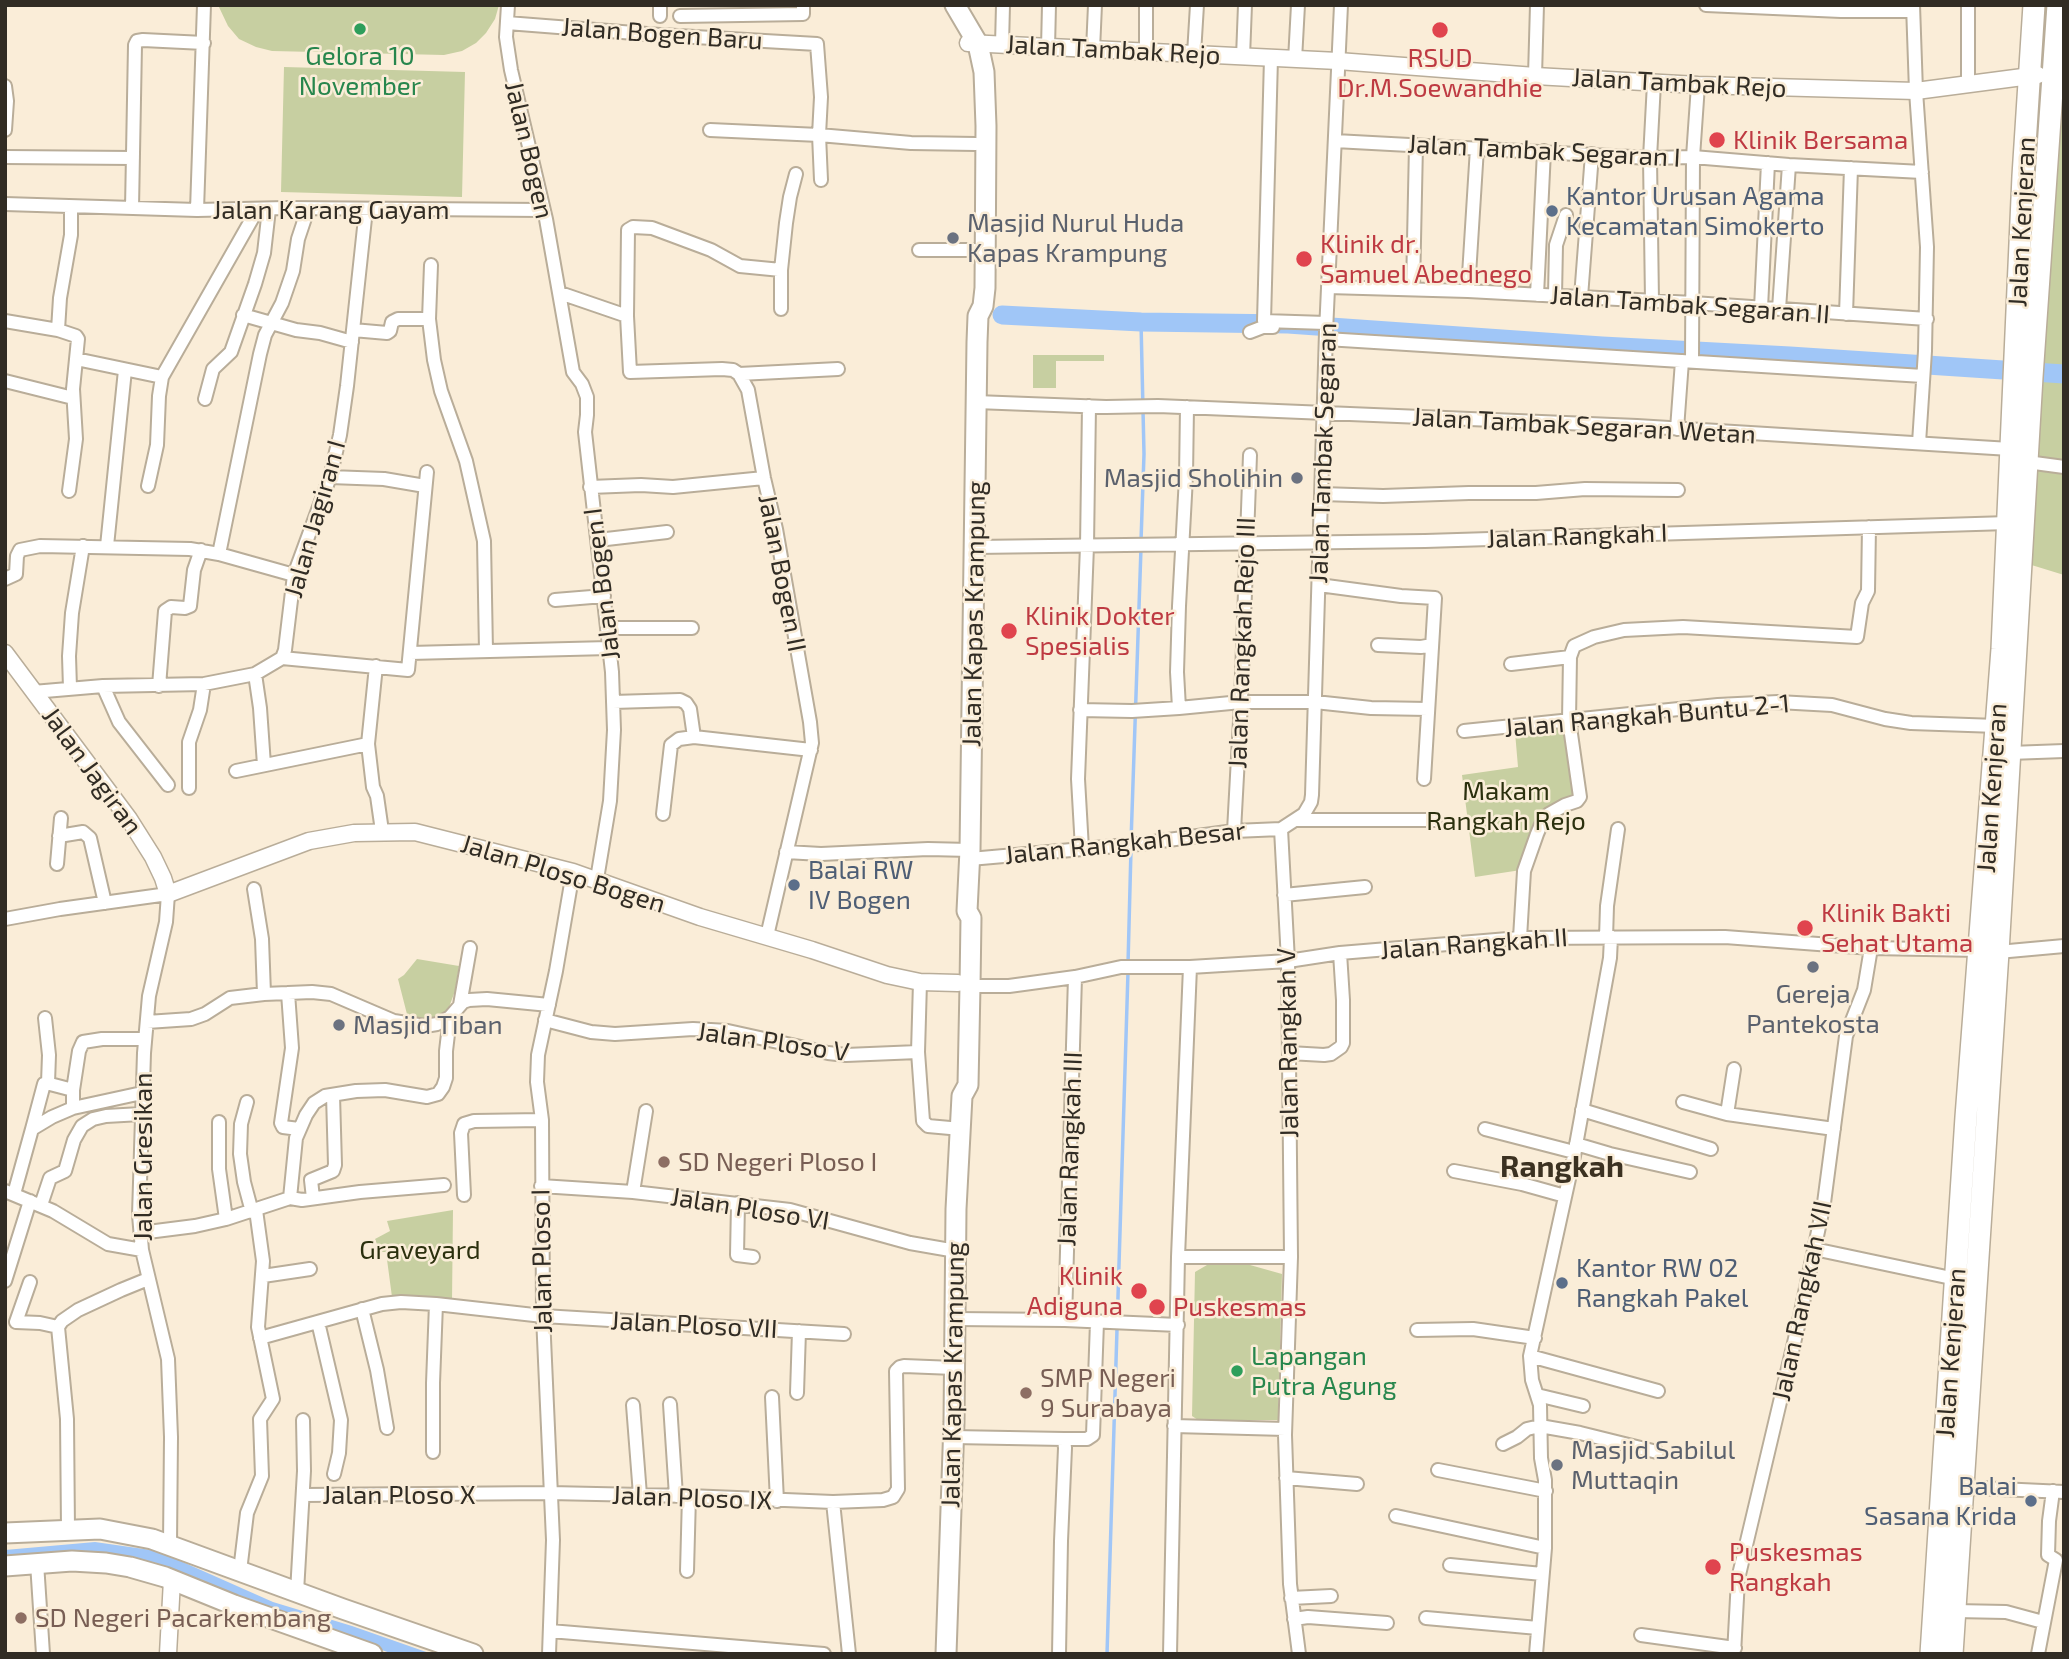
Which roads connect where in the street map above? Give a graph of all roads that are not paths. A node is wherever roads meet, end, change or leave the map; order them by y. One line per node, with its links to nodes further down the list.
1 (204, 5): 25 (street, Jalan Karang Gayam)
2 (509, 5): 23 (street, Jalan Bogen)
3 (803, 5): 22 (street)
4 (947, 5): 26 (main road, Jalan Kapas Krampung)
5 (955, 5): 26 (main road, Jalan Kapas Krampung)
6 (1003, 5): 27 (street)
7 (1049, 5): 28 (street)
8 (1095, 5): 29 (street)
9 (1146, 5): 30 (street)
10 (1197, 5): 31 (street)
11 (1245, 5): 32 (street)
12 (1298, 5): 34 (street)
13 (1341, 5): 35 (street, Jalan Tambak Segaran)
14 (1537, 5): 37 (street)
15 (1706, 5): 19 (street)
16 (1968, 5): 40 (street)
17 (2035, 5): 38 (highway, Jalan Kenjeran)
18 (2058, 5): 36 (highway, Jalan Kenjeran)
19 (1733, 6): 20 (street)
20 (1841, 8): 21 (street)
21 (1913, 8): 43 (street)
22 (680, 10): 24 (street)
23 (507, 23): 24 (street, Jalan Bogen Baru); 70 (street, Jalan Bogen)
24 (680, 37): 46 (street, Jalan Bogen Baru)
25 (204, 43): 55 (street); 71 (street, Jalan Karang Gayam)
26 (973, 43): 27 (street, Jalan Tambak Rejo); 48 (main road, Jalan Kapas Krampung); 92 (main road, Jalan Kapas Krampung)
27 (1002, 46): 28 (street, Jalan Tambak Rejo)
28 (1048, 48): 29 (street, Jalan Tambak Rejo)
29 (1093, 50): 30 (street, Jalan Tambak Rejo)
30 (1146, 53): 31 (street, Jalan Tambak Rejo)
31 (1194, 54): 32 (street, Jalan Tambak Rejo)
32 (1243, 57): 33 (street, Jalan Tambak Rejo)
33 (1271, 58): 34 (street, Jalan Tambak Rejo); 100 (street)
34 (1295, 60): 35 (street, Jalan Tambak Rejo)
35 (1338, 61): 37 (street, Jalan Tambak Rejo); 47 (street, Jalan Tambak Segaran)
36 (2054, 72): 38 (street, Jalan Tambak Rejo); 93 (highway, Jalan Kenjeran)
37 (1535, 76): 39 (street, Jalan Tambak Rejo)
38 (2029, 76): 40 (street, Jalan Tambak Rejo); 93 (highway, Jalan Kenjeran)
39 (1654, 83): 41 (street, Jalan Tambak Rejo); 56 (street)
40 (1968, 83): 43 (street, Jalan Tambak Rejo)
41 (1698, 85): 43 (street, Jalan Tambak Rejo); 57 (street)
42 (5, 86): 44 (street)
43 (1916, 91): 61 (street)
44 (5, 130)
45 (710, 130): 46 (street)
46 (819, 135): 48 (street); 63 (street)
47 (1335, 141): 49 (street, Jalan Tambak Segaran I); 77 (street, Jalan Tambak Segaran)
48 (976, 144): 74 (main road, Jalan Kapas Krampung)
49 (1416, 145): 50 (street, Jalan Tambak Segaran I); 78 (street)
50 (1477, 148): 52 (street, Jalan Tambak Segaran I); 79 (street)
51 (5, 151): 54 (street)
52 (1544, 151): 53 (street, Jalan Tambak Segaran I); 81 (street)
53 (1592, 154): 56 (street, Jalan Tambak Segaran I); 83 (street)
54 (5, 157): 55 (street)
55 (133, 158): 66 (street)
56 (1650, 158): 57 (street, Jalan Tambak Segaran I); 84 (street)
57 (1693, 158): 58 (street, Jalan Tambak Segaran I); 85 (street)
58 (1768, 163): 59 (street, Jalan Tambak Segaran I); 86 (street)
59 (1790, 165): 60 (street, Jalan Tambak Segaran I); 88 (street)
60 (1852, 169): 61 (street, Jalan Tambak Segaran I); 89 (street)
61 (1922, 172): 95 (street)
62 (796, 174): 76 (street)
63 (821, 180)
64 (5, 204): 65 (street)
65 (71, 207): 66 (street); 98 (street)
66 (132, 208): 71 (street)
67 (263, 209): 68 (street, Jalan Karang Gayam); 71 (street, Jalan Karang Gayam); 90 (street); 108 (street)
68 (309, 209): 69 (street, Jalan Karang Gayam); 97 (street)
69 (366, 209): 70 (street, Jalan Karang Gayam); 101 (street, Jalan Jagiran I)
70 (544, 209): 80 (street, Jalan Bogen)
71 (197, 210)
72 (1566, 215): 82 (street)
73 (919, 250): 74 (street)
74 (974, 250): 92 (main road, Jalan Kapas Krampung)
75 (431, 265): 94 (street)
76 (780, 270): 87 (street); 91 (street)
77 (1328, 287): 78 (street, Jalan Tambak Segaran II); 100 (street, Jalan Tambak Segaran)
78 (1413, 289): 79 (street, Jalan Tambak Segaran II)
79 (1468, 291): 81 (street, Jalan Tambak Segaran II)
80 (560, 293): 91 (street); 124 (street, Jalan Bogen I)
81 (1537, 295): 82 (street, Jalan Tambak Segaran II)
82 (1555, 296): 83 (street, Jalan Tambak Segaran II)
83 (1581, 297): 84 (street, Jalan Tambak Segaran II)
84 (1652, 301): 85 (street, Jalan Tambak Segaran II)
85 (1693, 303): 86 (street, Jalan Tambak Segaran II); 103 (street)
86 (1760, 308): 88 (street, Jalan Tambak Segaran II)
87 (781, 309)
88 (1779, 309): 89 (street, Jalan Tambak Segaran II)
89 (1846, 314): 95 (street, Jalan Tambak Segaran II)
90 (243, 315): 97 (street); 111 (street)
91 (627, 316): 107 (street)
92 (978, 316): 112 (main road, Jalan Kapas Krampung)
93 (2026, 318): 119 (highway, Jalan Kenjeran)
94 (429, 319): 101 (street); 151 (street)
95 (1927, 319): 106 (street)
96 (5, 321): 98 (street)
97 (273, 322): 101 (street); 140 (street)
98 (58, 330): 102 (street)
99 (1250, 332): 100 (street)
100 (1326, 332): 103 (street); 115 (street, Jalan Tambak Segaran)
101 (353, 336): 121 (street, Jalan Jagiran I)
102 (76, 359): 105 (street); 110 (street)
103 (1689, 359): 106 (street); 116 (street)
104 (838, 369): 107 (street)
105 (125, 370): 108 (street); 136 (street)
106 (1924, 373): 117 (street)
107 (739, 374): 122 (street, Jalan Bogen II)
108 (162, 377): 123 (street)
109 (5, 381): 110 (street)
110 (73, 398): 126 (street)
111 (205, 400)
112 (976, 402): 113 (street); 138 (main road, Jalan Kapas Krampung)
113 (1089, 406): 114 (street, Jalan Tambak Segaran Wetan); 137 (street)
114 (1187, 407): 115 (street, Jalan Tambak Segaran Wetan); 134 (street)
115 (1324, 414): 116 (street, Jalan Tambak Segaran Wetan); 127 (street, Jalan Tambak Segaran)
116 (1676, 429): 117 (street, Jalan Tambak Segaran Wetan)
117 (1919, 443): 119 (street, Jalan Tambak Segaran Wetan)
118 (1250, 455): 133 (street, Jalan Rangkah Rejo III)
119 (2019, 455): 120 (street, Jalan Tambak Segaran Wetan); 128 (highway, Jalan Kenjeran); 177 (highway, Jalan Kenjeran)
120 (2064, 467)
121 (331, 477): 141 (street, Jalan Jagiran I); 153 (street)
122 (764, 478): 124 (street); 175 (street, Jalan Bogen II)
123 (148, 486)
124 (590, 487): 131 (street, Jalan Bogen I)
125 (1678, 490): 127 (street)
126 (69, 491)
127 (1322, 494): 132 (street, Jalan Tambak Segaran)
128 (2008, 523): 129 (street, Jalan Rangkah I); 171 (highway, Jalan Kenjeran)
129 (1869, 527): 132 (street, Jalan Rangkah I); 154 (street)
130 (667, 532): 131 (street)
131 (597, 540): 144 (street, Jalan Bogen I)
132 (1321, 543): 133 (street, Jalan Rangkah I); 143 (street, Jalan Tambak Segaran)
133 (1247, 544): 134 (street, Jalan Rangkah I); 165 (street, Jalan Rangkah Rejo III)
134 (1182, 545): 137 (street, Jalan Rangkah I); 167 (street)
135 (83, 546): 136 (street); 142 (street); 162 (street)
136 (107, 546): 139 (street)
137 (1087, 546): 138 (street, Jalan Rangkah I); 169 (street)
138 (975, 547): 194 (main road, Jalan Kapas Krampung)
139 (201, 550): 140 (street); 161 (street)
140 (219, 554): 141 (street)
141 (294, 575): 155 (street, Jalan Jagiran I)
142 (5, 579)
143 (1319, 585): 149 (street); 166 (street, Jalan Tambak Segaran)
144 (604, 596): 145 (street); 146 (street, Jalan Bogen I)
145 (555, 600)
146 (607, 628): 147 (street); 150 (street, Jalan Bogen I)
147 (692, 628)
148 (1378, 645): 149 (street)
149 (1432, 645): 168 (street)
150 (609, 648): 151 (street); 164 (street, Jalan Bogen I)
151 (486, 652): 153 (street)
152 (5, 653): 163 (street, Jalan Jagiran)
153 (410, 653): 157 (street)
154 (1570, 657): 156 (street); 170 (street)
155 (282, 658): 157 (street); 158 (street)
156 (1511, 664)
157 (376, 666): 174 (street)
158 (255, 674): 159 (street); 178 (street)
159 (204, 684): 161 (street); 182 (street)
160 (103, 686): 161 (street); 162 (street); 181 (street)
161 (159, 686)
162 (71, 688): 163 (street)
163 (33, 692): 200 (street, Jalan Jagiran)
164 (613, 702): 173 (street); 197 (street, Jalan Bogen I)
165 (1241, 702): 166 (street); 167 (street); 190 (street, Jalan Rangkah Rejo III)
166 (1315, 702): 168 (street); 185 (street, Jalan Tambak Segaran)
167 (1179, 708): 169 (street)
168 (1428, 709): 180 (street)
169 (1080, 710): 192 (street)
170 (1569, 720): 171 (street, Jalan Rangkah Buntu 2-1); 172 (street, Jalan Rangkah Buntu 2-1); 205 (street)
171 (1997, 726): 210 (highway, Jalan Kenjeran)
172 (1464, 732)
173 (694, 737): 175 (street); 183 (street)
174 (368, 744): 178 (street); 189 (street)
175 (811, 750): 193 (street, Jalan Bogen II)
176 (2064, 751): 177 (street)
177 (2010, 752): 210 (highway, Jalan Kenjeran)
178 (264, 765): 179 (street)
179 (236, 771)
180 (1424, 779)
181 (168, 785)
182 (189, 788)
183 (663, 814)
184 (61, 818): 191 (street)
185 (1297, 820): 186 (street); 188 (street)
186 (1435, 820)
187 (1618, 829): 206 (street)
188 (1281, 830): 190 (street, Jalan Rangkah Besar); 201 (street, Jalan Rangkah V)
189 (382, 831): 196 (street, Jalan Ploso Bogen); 200 (street, Jalan Ploso Bogen)
190 (1234, 831): 192 (street, Jalan Rangkah Besar)
191 (59, 836): 195 (street); 202 (street)
192 (1082, 849): 194 (street, Jalan Rangkah Besar)
193 (786, 852): 194 (street, Jalan Rangkah Besar); 204 (street, Jalan Bogen II)
194 (970, 855): 216 (main road, Jalan Kapas Krampung)
195 (57, 864)
196 (573, 872): 197 (street, Jalan Ploso Bogen); 220 (street, Jalan Ploso I)
197 (597, 879): 204 (street, Jalan Ploso Bogen)
198 (1364, 887): 201 (street)
199 (254, 889): 218 (street)
200 (168, 894): 202 (street); 224 (street, Jalan Gresikan)
201 (1284, 895): 212 (street, Jalan Rangkah V)
202 (105, 903): 203 (street)
203 (5, 919)
204 (767, 936): 215 (street, Jalan Ploso Bogen)
205 (1520, 938): 206 (street, Jalan Rangkah II); 211 (street, Jalan Rangkah II)
206 (1609, 938): 209 (street, Jalan Rangkah II); 236 (street)
207 (2064, 946): 210 (street, Jalan Rangkah II)
208 (470, 948): 219 (street)
209 (1871, 948): 210 (street, Jalan Rangkah II); 246 (street, Jalan Rangkah VII)
210 (1989, 951): 274 (highway, Jalan Kenjeran); 312 (highway, Jalan Kenjeran)
211 (1340, 953): 212 (street, Jalan Rangkah II); 227 (street)
212 (1288, 961): 213 (street, Jalan Rangkah II); 227 (street, Jalan Rangkah V)
213 (1190, 967): 214 (street, Jalan Rangkah II); 268 (street)
214 (1075, 977): 216 (street, Jalan Rangkah II); 279 (street, Jalan Rangkah III)
215 (920, 982): 216 (street, Jalan Ploso Bogen); 226 (street)
216 (964, 985): 244 (main road, Jalan Kapas Krampung)
217 (288, 993): 218 (street); 221 (street); 243 (street)
218 (264, 994): 224 (street)
219 (460, 1005): 220 (street); 221 (street)
220 (549, 1005): 223 (street, Jalan Ploso I)
221 (450, 1017): 232 (street)
222 (45, 1018): 229 (street)
223 (545, 1020): 226 (street, Jalan Ploso V); 240 (street, Jalan Ploso I)
224 (147, 1022): 225 (street, Jalan Gresikan)
225 (145, 1040): 230 (street); 231 (street, Jalan Gresikan)
226 (918, 1052): 244 (street)
227 (1289, 1053): 269 (street, Jalan Rangkah V)
228 (1734, 1069): 239 (street)
229 (48, 1083): 230 (street); 242 (street)
230 (73, 1090): 235 (street)
231 (142, 1093): 235 (street); 238 (street, Jalan Gresikan)
232 (332, 1095): 243 (street); 258 (street)
233 (247, 1102): 261 (street)
234 (1683, 1102): 239 (street)
235 (73, 1108): 242 (street)
236 (1582, 1110): 247 (street); 248 (street)
237 (646, 1111): 254 (street)
238 (141, 1114): 259 (street); 263 (street, Jalan Gresikan)
239 (1727, 1114): 246 (street)
240 (542, 1120): 252 (street, Jalan Ploso I); 255 (street)
241 (219, 1122): 262 (street)
242 (32, 1129): 253 (street)
243 (299, 1129): 257 (street)
244 (961, 1129): 266 (main road, Jalan Kapas Krampung)
245 (1485, 1129): 247 (street)
246 (1835, 1129): 265 (street, Jalan Rangkah VII)
247 (1575, 1148): 250 (street); 256 (street)
248 (1711, 1149)
249 (1454, 1171): 256 (street)
250 (1690, 1172)
251 (444, 1185): 258 (street)
252 (541, 1186): 254 (street, Jalan Ploso VI); 277 (street, Jalan Ploso I)
253 (10, 1192): 259 (street)
254 (633, 1192): 260 (street, Jalan Ploso VI)
255 (464, 1195)
256 (1565, 1196): 288 (street)
257 (290, 1198): 258 (street); 261 (street)
258 (313, 1198)
259 (36, 1203): 264 (street); 272 (street)
260 (738, 1203): 266 (street, Jalan Ploso VI); 267 (street)
261 (254, 1211): 262 (street); 271 (street)
262 (226, 1219): 263 (street)
263 (140, 1233): 264 (street, Jalan Gresikan)
264 (142, 1250): 273 (street, Jalan Gresikan)
265 (1814, 1250): 274 (street); 346 (street, Jalan Rangkah VII)
266 (956, 1251): 278 (main road, Jalan Kapas Krampung)
267 (753, 1257)
268 (1178, 1257): 269 (street); 282 (street)
269 (1291, 1257): 302 (street, Jalan Rangkah V)
270 (310, 1269): 271 (street)
271 (263, 1276): 287 (street)
272 (7, 1277): 283 (street)
273 (148, 1279): 283 (street); 324 (street, Jalan Gresikan)
274 (1956, 1279): 359 (highway, Jalan Kenjeran)
275 (436, 1304): 276 (street, Jalan Ploso VII); 277 (street, Jalan Ploso VII); 306 (street)
276 (362, 1309): 280 (street, Jalan Ploso VII); 301 (street)
277 (543, 1316): 285 (street, Jalan Ploso VII); 315 (street, Jalan Ploso I)
278 (954, 1319): 279 (street); 290 (main road, Jalan Kapas Krampung)
279 (1065, 1320): 281 (street)
280 (318, 1322): 287 (street, Jalan Ploso VII); 309 (street)
281 (1110, 1322): 282 (street); 304 (street)
282 (1178, 1325): 299 (street)
283 (58, 1327): 322 (street)
284 (1417, 1330): 288 (street)
285 (799, 1331): 286 (street, Jalan Ploso VII); 292 (street)
286 (844, 1334)
287 (260, 1338): 329 (street)
288 (1535, 1338): 289 (street)
289 (1530, 1356): 291 (street); 293 (street)
290 (954, 1367): 303 (main road, Jalan Kapas Krampung); 320 (street, Jalan Ploso IX)
291 (1658, 1391)
292 (797, 1393)
293 (1537, 1395): 297 (street); 300 (street)
294 (772, 1397): 319 (street)
295 (670, 1404): 318 (street)
296 (633, 1405): 317 (street)
297 (1583, 1405)
298 (303, 1420): 316 (street)
299 (1174, 1426): 302 (street); 356 (street)
300 (1541, 1426): 305 (street); 307 (street); 313 (street)
301 (387, 1428)
302 (1285, 1429): 310 (street, Jalan Rangkah V)
303 (953, 1437): 304 (street); 354 (main road, Jalan Kapas Krampung)
304 (1064, 1439): 355 (street)
305 (1503, 1444)
306 (433, 1452)
307 (1657, 1452)
308 (1438, 1470): 313 (street)
309 (334, 1474)
310 (1286, 1478): 311 (street); 335 (street, Jalan Rangkah V)
311 (1357, 1484)
312 (1963, 1489): 314 (street); 337 (highway, Jalan Kenjeran)
313 (1546, 1491): 325 (street)
314 (2058, 1492): 340 (street)
315 (550, 1493): 316 (street, Jalan Ploso X); 317 (street, Jalan Ploso IX); 343 (street, Jalan Ploso I)
316 (303, 1495): 333 (street, Jalan Ploso X)
317 (640, 1495): 318 (street, Jalan Ploso IX)
318 (683, 1496): 319 (street, Jalan Ploso IX); 330 (street)
319 (777, 1501): 320 (street, Jalan Ploso IX)
320 (833, 1502): 353 (street)
321 (1396, 1516): 325 (street)
322 (68, 1530): 323 (main road); 324 (main road)
323 (5, 1533)
324 (170, 1544): 329 (main road)
325 (1545, 1548): 331 (street)
326 (37, 1563): 328 (main road); 332 (main road); 347 (street)
327 (1450, 1565): 331 (street)
328 (5, 1566)
329 (240, 1571): 333 (main road)
330 (687, 1571)
331 (1542, 1574): 342 (street)
332 (173, 1580): 345 (main road); 348 (street)
333 (297, 1592): 336 (main road)
334 (1331, 1596): 335 (street)
335 (1291, 1598): 339 (street, Jalan Rangkah V)
336 (342, 1610): 345 (main road); 350 (main road)
337 (1955, 1611): 340 (street); 360 (highway, Jalan Kenjeran)
338 (1426, 1618): 342 (street)
339 (1294, 1619): 341 (street); 357 (street, Jalan Rangkah V)
340 (2043, 1622): 361 (street)
341 (1387, 1623)
342 (1538, 1628): 358 (street)
343 (550, 1631): 351 (street, Jalan Ploso I); 352 (street)
344 (1641, 1635): 346 (street)
345 (334, 1639): 349 (main road)
346 (1734, 1651)
347 (43, 1654)
348 (169, 1654)
349 (372, 1654)
350 (473, 1654)
351 (549, 1654)
352 (824, 1654)
353 (849, 1654)
354 (946, 1654)
355 (1059, 1654)
356 (1170, 1654)
357 (1299, 1654)
358 (1536, 1654)
359 (1931, 1654)
360 (1952, 1654)
361 (2038, 1654)

